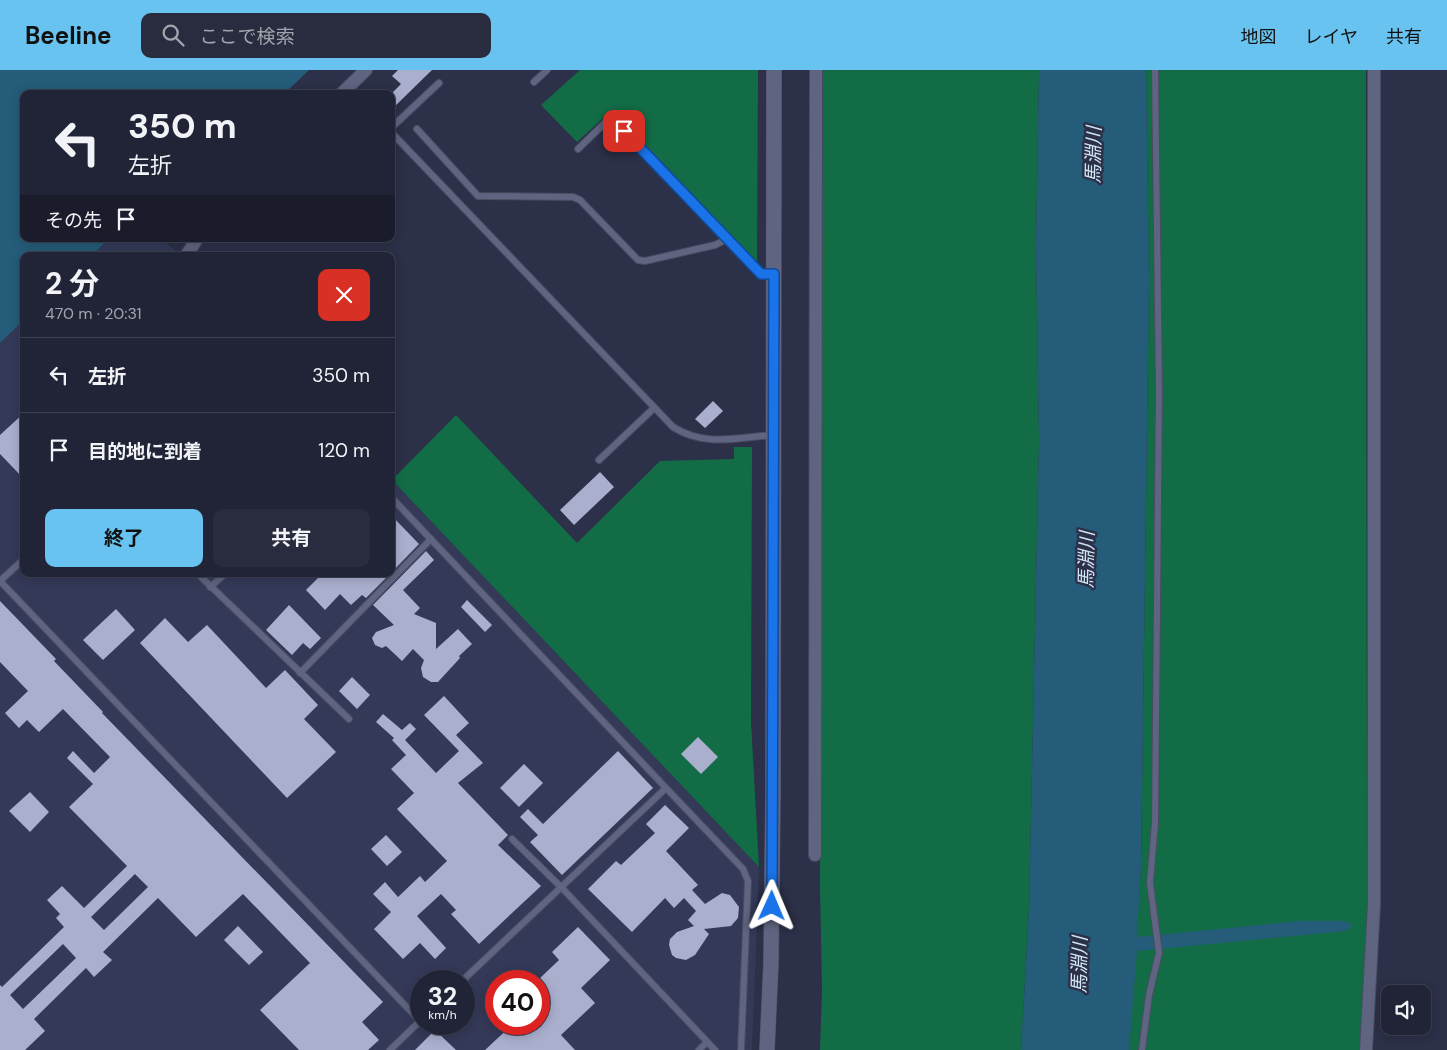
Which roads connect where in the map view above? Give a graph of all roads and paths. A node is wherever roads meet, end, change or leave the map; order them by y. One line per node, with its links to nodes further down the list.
1 (366, 70): 9 (street)
2 (547, 70): 7 (lane)
3 (774, 70): 15 (street)
4 (816, 70): 32 (street)
5 (1155, 70): 43 (lane)
6 (1374, 70): 44 (street)
7 (534, 82)
8 (439, 83): 10 (lane)
9 (345, 90)
10 (395, 124)
11 (416, 129): 14 (lane)
12 (395, 136): 16 (lane)
13 (578, 149): 14 (lane)
14 (727, 239): 15 (lane)
15 (774, 274): 17 (street)
16 (654, 408): 17 (lane); 18 (lane)
17 (774, 435): 42 (street)
18 (599, 460)
19 (395, 501): 20 (lane)
20 (431, 539): 22 (lane); 30 (lane)
21 (20, 563): 26 (lane)
22 (395, 576)
23 (201, 577): 27 (lane)
24 (222, 577): 27 (lane)
25 (394, 577): 28 (lane)
26 (0, 581): 35 (lane)
27 (210, 587): 28 (lane)
28 (300, 673): 29 (lane)
29 (349, 720)
30 (666, 788): 33 (lane); 41 (lane)
31 (512, 840): 33 (lane)
32 (815, 855)
33 (562, 888): 34 (lane); 37 (lane)
34 (474, 970)
35 (410, 1009)
36 (410, 1031): 38 (lane)
37 (707, 1042): 39 (lane); 40 (lane)
38 (390, 1050)
39 (699, 1050)
40 (715, 1050)
41 (741, 1050)
42 (767, 1050)
43 (1142, 1050)
44 (1366, 1050)

